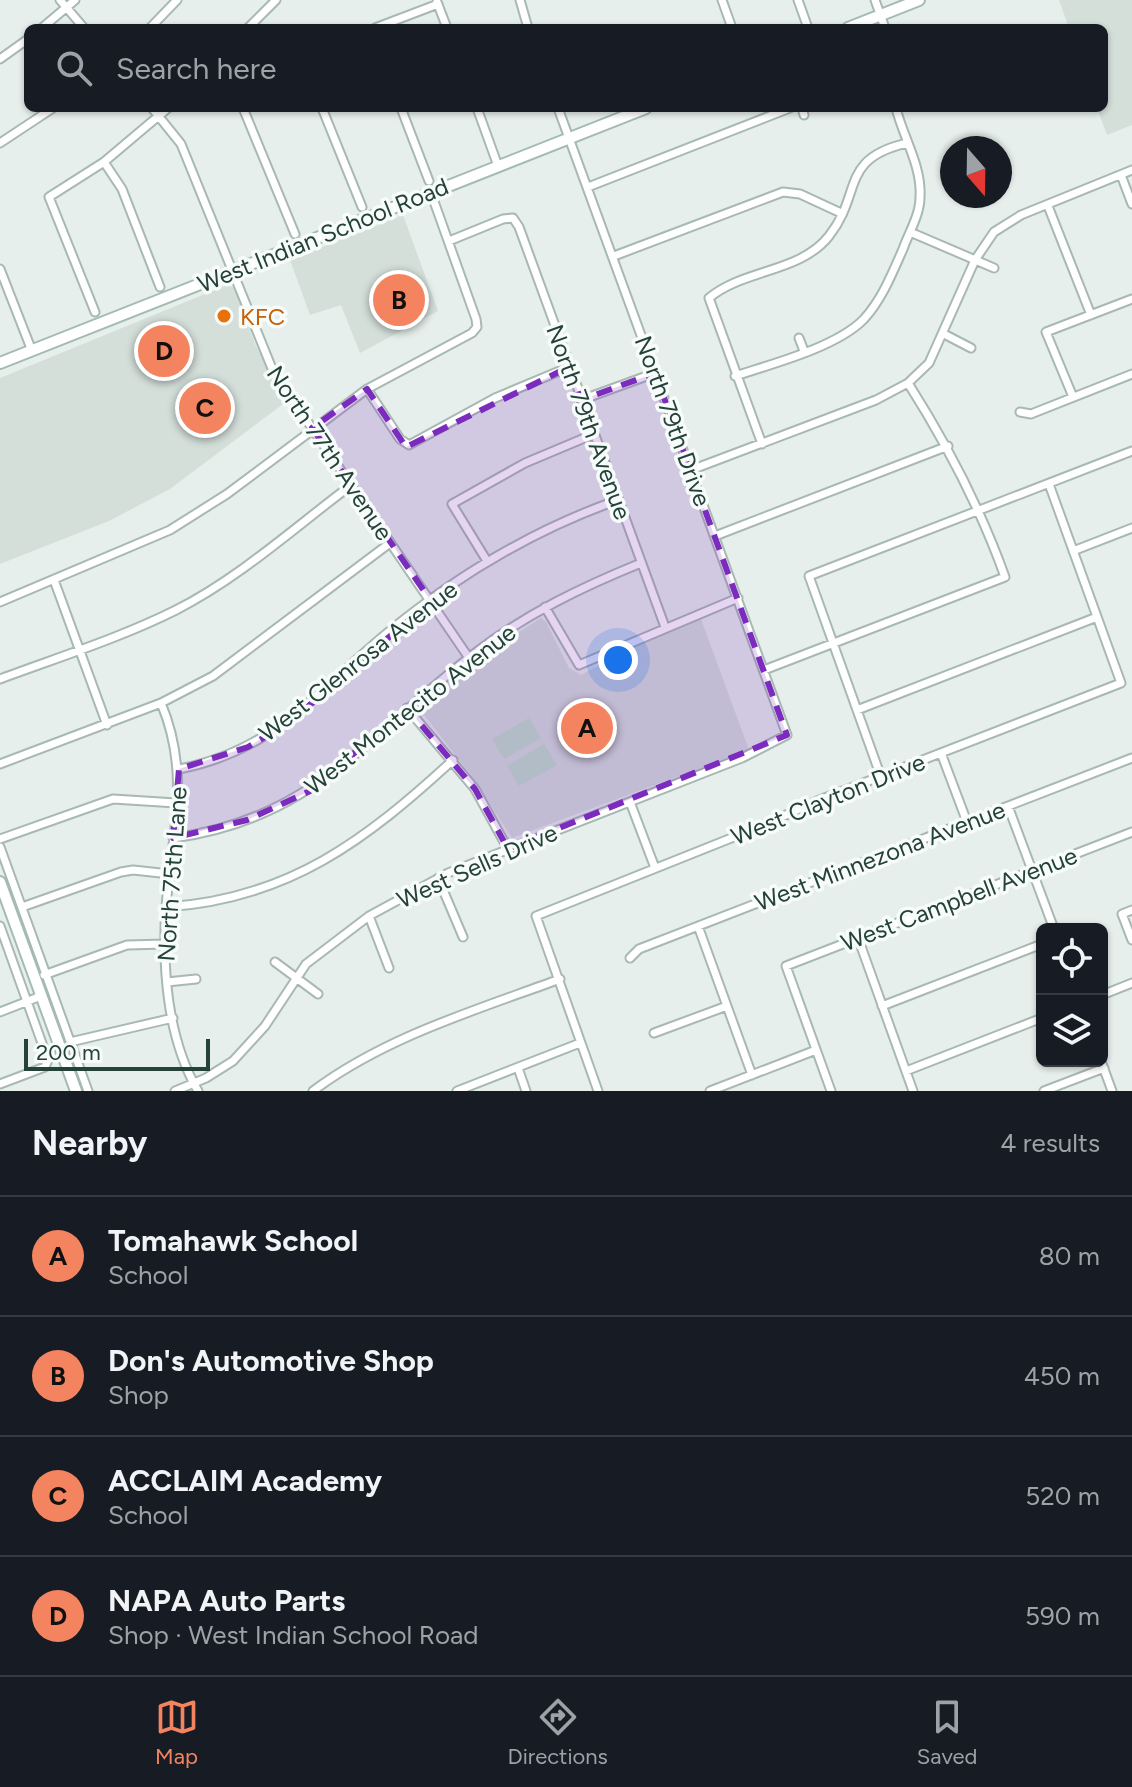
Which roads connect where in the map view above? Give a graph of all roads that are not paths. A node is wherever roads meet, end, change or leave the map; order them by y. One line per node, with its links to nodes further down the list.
1 (60, 0): 11 (street)
2 (75, 0): 11 (street)
3 (177, 0): 15 (street)
4 (276, 0): 16 (street)
5 (520, 0): 19 (street)
6 (722, 0): 20 (street)
7 (798, 0): 21 (street)
8 (875, 0): 12 (street)
9 (919, 0): 12 (main road)
10 (437, 2): 17 (street); 18 (street)
11 (67, 7): 13 (street); 14 (street)
12 (882, 15): 22 (main road); 23 (street)
13 (47, 24)
14 (81, 24)
15 (154, 24)
16 (252, 24)
17 (385, 24)
18 (445, 24)
19 (527, 24)
20 (731, 24)
21 (807, 24)
22 (858, 24)
23 (884, 24)
24 (24, 42): 25 (street)
25 (0, 59)
26 (47, 112): 39 (street)
27 (156, 112): 37 (street, North 77th Avenue)
28 (164, 112): 37 (street)
29 (245, 112): 52 (street)
30 (324, 112): 49 (street)
31 (402, 112): 45 (street)
32 (478, 112): 42 (street)
33 (559, 112): 38 (street, North 79th Drive)
34 (636, 112): 38 (main road, West Indian School Road)
35 (780, 112): 46 (street)
36 (897, 112): 40 (street)
37 (159, 116): 41 (street); 58 (street, North 77th Avenue)
38 (569, 138): 42 (main road, West Indian School Road); 46 (street, North 79th Drive)
39 (0, 143)
40 (907, 143): 50 (street); 51 (street)
41 (104, 162): 59 (street); 61 (street)
42 (498, 166): 45 (main road, West Indian School Road)
43 (1132, 170): 44 (street)
44 (1121, 175): 47 (street); 48 (street)
45 (430, 187): 53 (street); 58 (main road, West Indian School Road)
46 (588, 187): 54 (street, North 79th Drive)
47 (1132, 204)
48 (1048, 206): 55 (street); 62 (street)
49 (362, 207)
50 (841, 213): 54 (street); 72 (street)
51 (910, 232): 55 (street); 67 (street)
52 (295, 234)
53 (449, 241): 69 (street, North 79th Avenue); 74 (street)
54 (614, 256): 70 (street, North 79th Drive)
55 (975, 260): 56 (street); 63 (street)
56 (994, 268)
57 (0, 269): 66 (street)
58 (232, 271): 66 (main road, West Indian School Road); 78 (street, North 77th Avenue)
59 (160, 287)
60 (1132, 299): 62 (street)
61 (95, 312)
62 (1091, 315): 75 (street)
63 (944, 334): 65 (street); 73 (street)
64 (799, 338): 67 (street)
65 (971, 348)
66 (32, 351): 68 (main road, West Indian School Road)
67 (804, 351): 72 (street)
68 (0, 363)
69 (569, 367): 74 (street); 76 (street, North 79th Avenue)
70 (655, 373): 76 (street); 83 (street, North 79th Drive)
71 (1132, 374): 75 (street)
72 (735, 376): 80 (street)
73 (908, 383): 80 (street); 81 (street)
74 (367, 389): 78 (street)
75 (1073, 397): 77 (street)
76 (581, 400): 79 (street, North 79th Avenue)
77 (1020, 412)
78 (312, 428): 85 (street, North 77th Avenue); 94 (street)
79 (594, 434): 86 (street, North 79th Avenue); 92 (street)
80 (762, 444): 83 (street)
81 (948, 446): 87 (street); 89 (street)
82 (1132, 451): 84 (street)
83 (691, 470): 89 (street, North 79th Drive)
84 (1049, 484): 87 (street); 91 (street)
85 (350, 486): 90 (street, North 77th Avenue); 102 (street)
86 (618, 500): 92 (street, West Glenrosa Avenue); 93 (street, North 79th Avenue)
87 (981, 510): 101 (street); 101 (street)
88 (1132, 528): 91 (street)
89 (715, 536): 95 (street, North 79th Drive)
90 (390, 543): 96 (street, North 77th Avenue); 106 (street)
91 (1073, 551): 99 (street)
92 (487, 561): 96 (street, West Glenrosa Avenue)
93 (641, 563): 98 (street, West Montecito Avenue); 100 (street, North 79th Avenue)
94 (54, 580): 97 (street); 102 (street)
95 (738, 598): 100 (street); 104 (street, North 79th Drive)
96 (431, 601): 103 (street, North 77th Avenue); 115 (street, West Glenrosa Avenue)
97 (0, 602)
98 (545, 607): 100 (street); 103 (street, West Montecito Avenue)
99 (1097, 617): 108 (street); 111 (street, West Clayton Drive)
100 (665, 627)
101 (832, 644): 104 (street); 108 (street)
102 (80, 650): 105 (street); 109 (street)
103 (469, 658): 107 (street, West Montecito Avenue)
104 (764, 670): 110 (street, North 79th Drive)
105 (0, 679)
106 (161, 703): 109 (street); 115 (street, North 75th Lane)
107 (407, 708): 113 (street); 122 (street, West Montecito Avenue)
108 (857, 710): 116 (street)
109 (107, 725): 114 (street)
110 (787, 735): 117 (street, West Sells Drive)
111 (941, 753): 116 (street, West Clayton Drive); 120 (street)
112 (1132, 758): 119 (street, West Minnezona Avenue)
113 (453, 760): 125 (street); 132 (street)
114 (0, 764)
115 (179, 769): 118 (street, North 75th Lane)
116 (881, 777): 126 (street, West Clayton Drive)
117 (630, 802): 125 (street, West Sells Drive); 126 (street)
118 (176, 803): 122 (street, North 75th Lane); 123 (street)
119 (1008, 806): 120 (street, West Minnezona Avenue); 127 (street)
120 (967, 822): 137 (street, West Minnezona Avenue)
121 (1132, 832): 127 (street, West Campbell Avenue)
122 (173, 838): 128 (street, North 75th Lane)
123 (0, 839)
124 (0, 847): 131 (street)
125 (508, 849): 129 (street, West Sells Drive)
126 (655, 868): 150 (street, West Clayton Drive)
127 (1032, 871): 135 (street); 139 (street, West Campbell Avenue)
128 (170, 874): 131 (street); 132 (street, North 75th Lane)
129 (438, 878): 134 (street, West Sells Drive); 138 (street)
130 (0, 882): 147 (main road)
131 (22, 907): 147 (street)
132 (166, 907): 142 (street, North 75th Lane)
133 (1132, 910): 141 (street)
134 (369, 916): 146 (street); 148 (street, West Sells Drive)
135 (1052, 923)
136 (0, 926): 140 (street)
137 (698, 926): 144 (street, West Minnezona Avenue); 157 (street)
138 (463, 937)
139 (858, 938): 158 (street); 165 (street, West Campbell Avenue)
140 (2, 939): 156 (street)
141 (1132, 940)
142 (165, 944): 147 (street); 151 (street, North 75th Lane)
143 (1036, 946): 158 (street)
144 (630, 958)
145 (275, 962): 148 (street)
146 (389, 968)
147 (40, 976): 155 (main road); 163 (street)
148 (295, 977): 154 (street); 172 (street, West Sells Drive)
149 (196, 979): 151 (street)
150 (560, 979): 164 (street); 176 (street)
151 (167, 982): 160 (street, North 75th Lane)
152 (1132, 983): 153 (street)
153 (1108, 993)
154 (318, 994)
155 (41, 996): 156 (street); 173 (main road)
156 (27, 1002): 159 (street); 171 (street)
157 (727, 1006): 162 (street); 170 (street)
158 (882, 1006): 169 (street)
159 (0, 1012)
160 (173, 1018): 163 (street); 172 (street, North 75th Lane)
161 (1036, 1020): 169 (street)
162 (654, 1033)
163 (70, 1042): 174 (street)
164 (580, 1043): 168 (street); 179 (street)
165 (816, 1050): 170 (street); 181 (street)
166 (1096, 1067): 183 (street)
167 (1103, 1067): 184 (street)
168 (518, 1068): 177 (street); 178 (street)
169 (906, 1071): 182 (street)
170 (752, 1075): 180 (street)
171 (0, 1084)
172 (196, 1087): 175 (street, West Sells Drive)
173 (76, 1091)
174 (88, 1091)
175 (175, 1091)
176 (313, 1091)
177 (457, 1091)
178 (526, 1091)
179 (598, 1091)
180 (710, 1091)
181 (831, 1091)
182 (913, 1091)
183 (1044, 1091)
184 (1112, 1091)

